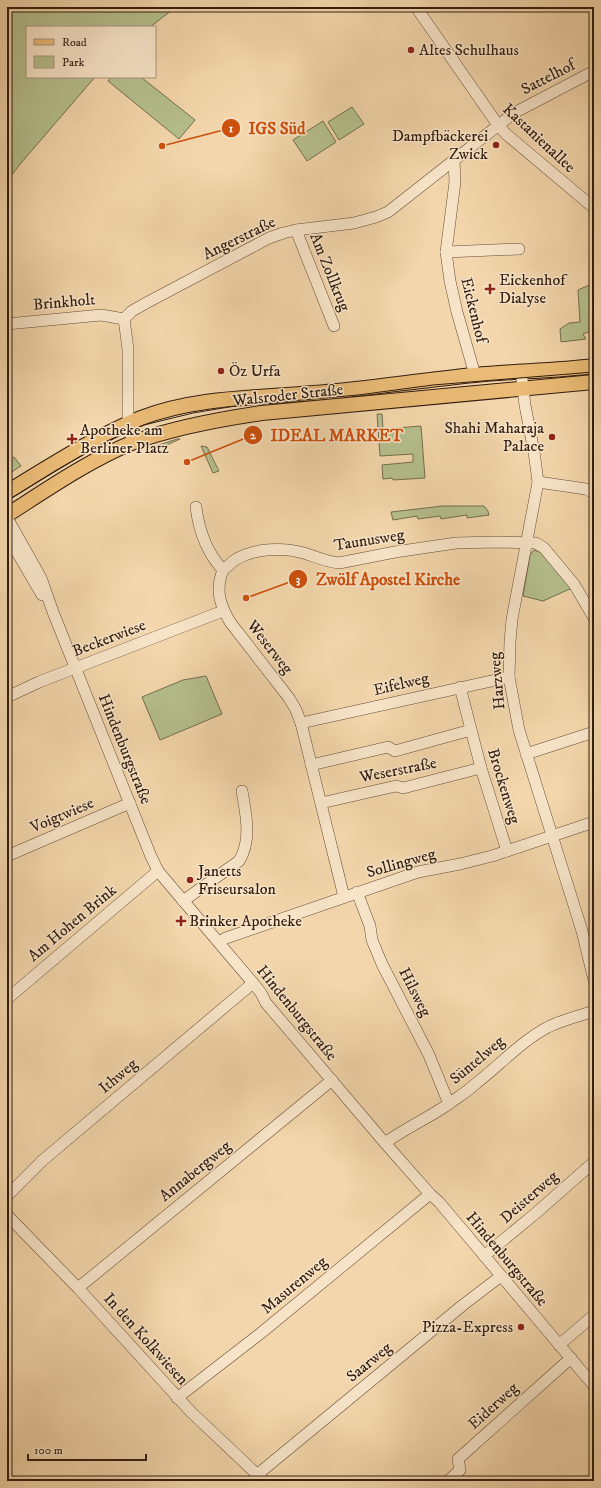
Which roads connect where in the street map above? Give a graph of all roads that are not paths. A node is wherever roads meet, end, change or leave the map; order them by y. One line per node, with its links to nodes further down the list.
1 (416, 7): 3 (street, Kastanienallee)
2 (594, 71): 3 (street, Sattelhof)
3 (498, 125): 4 (street, Angerstraße); 5 (street, Kastanienallee)
4 (454, 160): 6 (street, Angerstraße); 8 (street, Eickenhof)
5 (594, 208)
6 (296, 230): 9 (street, Angerstraße); 11 (street, Am Zollkrug)
7 (519, 249): 8 (street)
8 (446, 252): 14 (street, Eickenhof)
9 (124, 319): 10 (street, Brinkholt); 17 (street)
10 (7, 324)
11 (334, 326)
12 (594, 366): 13 (main road, Walsroder Straße)
13 (521, 371): 14 (main road, Walsroder Straße); 16 (street, Harzweg)
14 (475, 375): 17 (main road, Walsroder Straße)
15 (594, 382): 16 (main road, Walsroder Straße)
16 (523, 390): 18 (main road, Walsroder Straße); 19 (street, Harzweg)
17 (128, 424): 18 (street); 20 (main road, Walsroder Straße)
18 (133, 443): 23 (main road, Walsroder Straße)
19 (538, 482): 21 (street); 26 (street, Harzweg)
20 (7, 492)
21 (594, 493)
22 (196, 506): 27 (street)
23 (7, 515)
24 (7, 521): 29 (street, Hindenburgstraße)
25 (7, 535): 29 (street, Hindenburgstraße)
26 (527, 542): 27 (street, Taunusweg); 30 (street); 32 (street, Harzweg)
27 (223, 570): 28 (street, Weserweg)
28 (223, 611): 31 (street, Beckerwiese); 35 (street, Weserweg)
29 (53, 612): 31 (street, Hindenburgstraße)
30 (594, 618)
31 (76, 668): 34 (street, Beckerwiese); 42 (street, Hindenburgstraße)
32 (509, 677): 33 (street, Eifelweg); 38 (street, Harzweg)
33 (460, 687): 35 (street, Eifelweg); 36 (street, Brockenweg)
34 (7, 696)
35 (300, 723): 39 (street, Weserweg)
36 (471, 730): 39 (street); 40 (street, Brockenweg)
37 (594, 732): 38 (street)
38 (526, 754): 45 (street, Harzweg)
39 (311, 764): 43 (street, Weserweg)
40 (481, 768): 43 (street, Weserstraße); 46 (street, Brockenweg)
41 (242, 791): 51 (street)
42 (130, 803): 47 (street, Voigtwiese); 48 (street, Hindenburgstraße)
43 (321, 803): 50 (street, Weserweg)
44 (594, 822): 45 (street, Sollingweg)
45 (552, 836): 46 (street, Sollingweg); 53 (street, Harzweg)
46 (507, 851): 49 (street, Sollingweg)
47 (7, 856)
48 (158, 871): 51 (street, Hindenburgstraße); 55 (street, Am Hohen Brink)
49 (357, 892): 50 (street, Sollingweg); 58 (street, Hilsweg)
50 (344, 897): 52 (street, Sollingweg)
51 (183, 901): 52 (street, Hindenburgstraße)
52 (219, 942): 54 (street, Hindenburgstraße)
53 (594, 980)
54 (253, 983): 57 (street, Hindenburgstraße); 62 (street, Ithweg)
55 (7, 999)
56 (594, 1011): 58 (street, Süntelweg)
57 (332, 1080): 59 (street, Hindenburgstraße); 66 (street, Annabergweg)
58 (449, 1104): 59 (street, Süntelweg)
59 (385, 1142): 61 (street, Hindenburgstraße)
60 (594, 1162): 64 (street, Deisterweg)
61 (430, 1194): 64 (street, Hindenburgstraße); 71 (street, Masurenweg)
62 (7, 1196)
63 (7, 1215): 66 (street, In den Kolkwiesen)
64 (484, 1256): 65 (street, Hindenburgstraße)
65 (501, 1276): 68 (street, Hindenburgstraße); 72 (street, Saarweg)
66 (78, 1288): 71 (street, In den Kolkwiesen)
67 (594, 1315): 68 (street)
68 (559, 1345): 69 (street, Hindenburgstraße)
69 (571, 1358): 70 (street, Hindenburgstraße); 73 (street, Eiderweg)
70 (594, 1386)
71 (177, 1398): 72 (street, In den Kolkwiesen)
72 (261, 1478)
73 (448, 1481)

